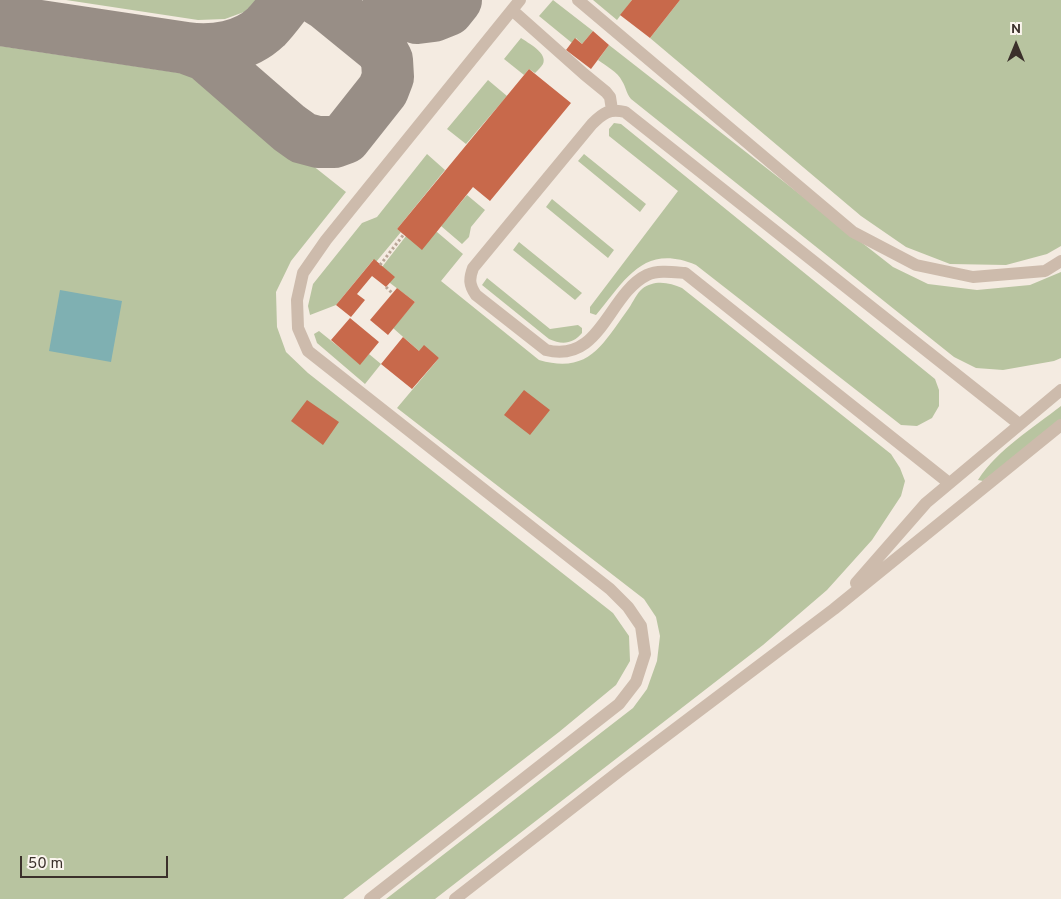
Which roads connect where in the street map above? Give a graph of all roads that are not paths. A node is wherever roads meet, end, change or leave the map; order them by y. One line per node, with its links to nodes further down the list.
1 (578, 0): 4 (street)
2 (516, 5): 3 (street); 10 (street)
3 (612, 110): 6 (street); 8 (street)
4 (1061, 261)
5 (1061, 390): 6 (street)
6 (1019, 424): 8 (street)
7 (1061, 425): 9 (street)
8 (950, 483): 9 (street)
9 (834, 609): 11 (street)
10 (370, 899)
11 (455, 899)

